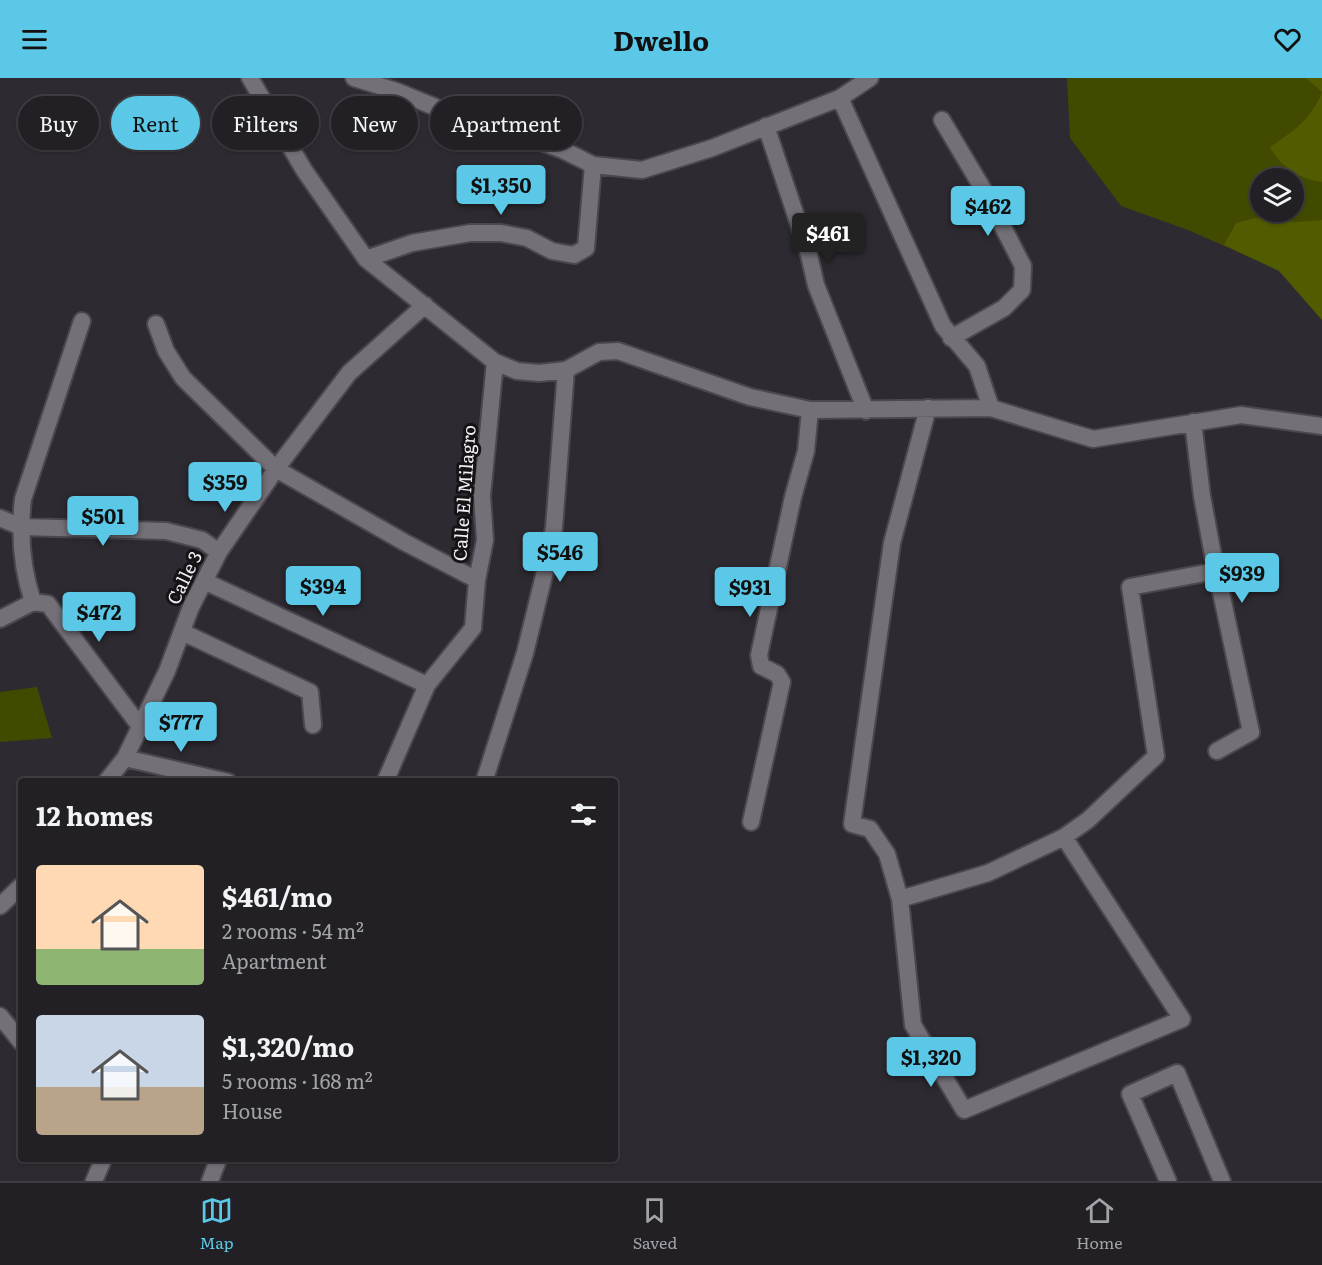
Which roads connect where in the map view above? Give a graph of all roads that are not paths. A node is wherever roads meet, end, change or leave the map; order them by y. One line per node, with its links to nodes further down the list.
1 (250, 78): 9 (street)
2 (354, 78): 4 (street)
3 (870, 78): 5 (street)
4 (401, 84): 8 (street)
5 (840, 98): 7 (street); 13 (street)
6 (942, 120): 13 (street)
7 (766, 126): 8 (street); 19 (street)
8 (593, 165): 9 (street)
9 (366, 259): 10 (street)
10 (425, 305): 14 (street); 22 (street, Calle 3)
11 (82, 321): 24 (street)
12 (156, 324): 22 (street)
13 (951, 338): 17 (street)
14 (495, 362): 15 (street); 28 (street, Calle El Milagro)
15 (566, 370): 18 (street); 40 (street)
16 (928, 408): 17 (street); 19 (street); 44 (street)
17 (991, 408): 20 (street)
18 (810, 410): 19 (street); 41 (street)
19 (866, 411)
20 (1193, 422): 21 (street); 26 (street)
21 (1322, 426)
22 (276, 469): 25 (street, Calle 3); 28 (street)
23 (0, 518): 24 (street)
24 (21, 527): 25 (street); 29 (street)
25 (219, 552): 27 (street, Calle 3)
26 (1216, 572): 35 (street); 42 (street)
27 (204, 580): 31 (street, Calle 3); 32 (street)
28 (477, 580): 32 (street, Calle El Milagro)
29 (33, 602): 30 (street); 33 (street)
30 (0, 619)
31 (182, 632): 33 (street, Calle 3); 34 (street)
32 (427, 685): 39 (street, Calle El Milagro)
33 (140, 725): 36 (street, Calle 3)
34 (313, 725)
35 (1217, 751)
36 (125, 758): 37 (street, Calle 3); 38 (street)
37 (109, 778)
38 (211, 778)
39 (386, 778)
40 (485, 778)
41 (751, 822)
42 (1064, 837): 44 (street); 44 (street)
43 (18, 889): 45 (street)
44 (900, 899)
45 (0, 906)
46 (0, 1016): 47 (street)
47 (18, 1038)
48 (102, 1162): 50 (street)
49 (217, 1162): 51 (street)
50 (94, 1181)
51 (210, 1181)
52 (1168, 1181): 53 (street)
53 (1222, 1181)

